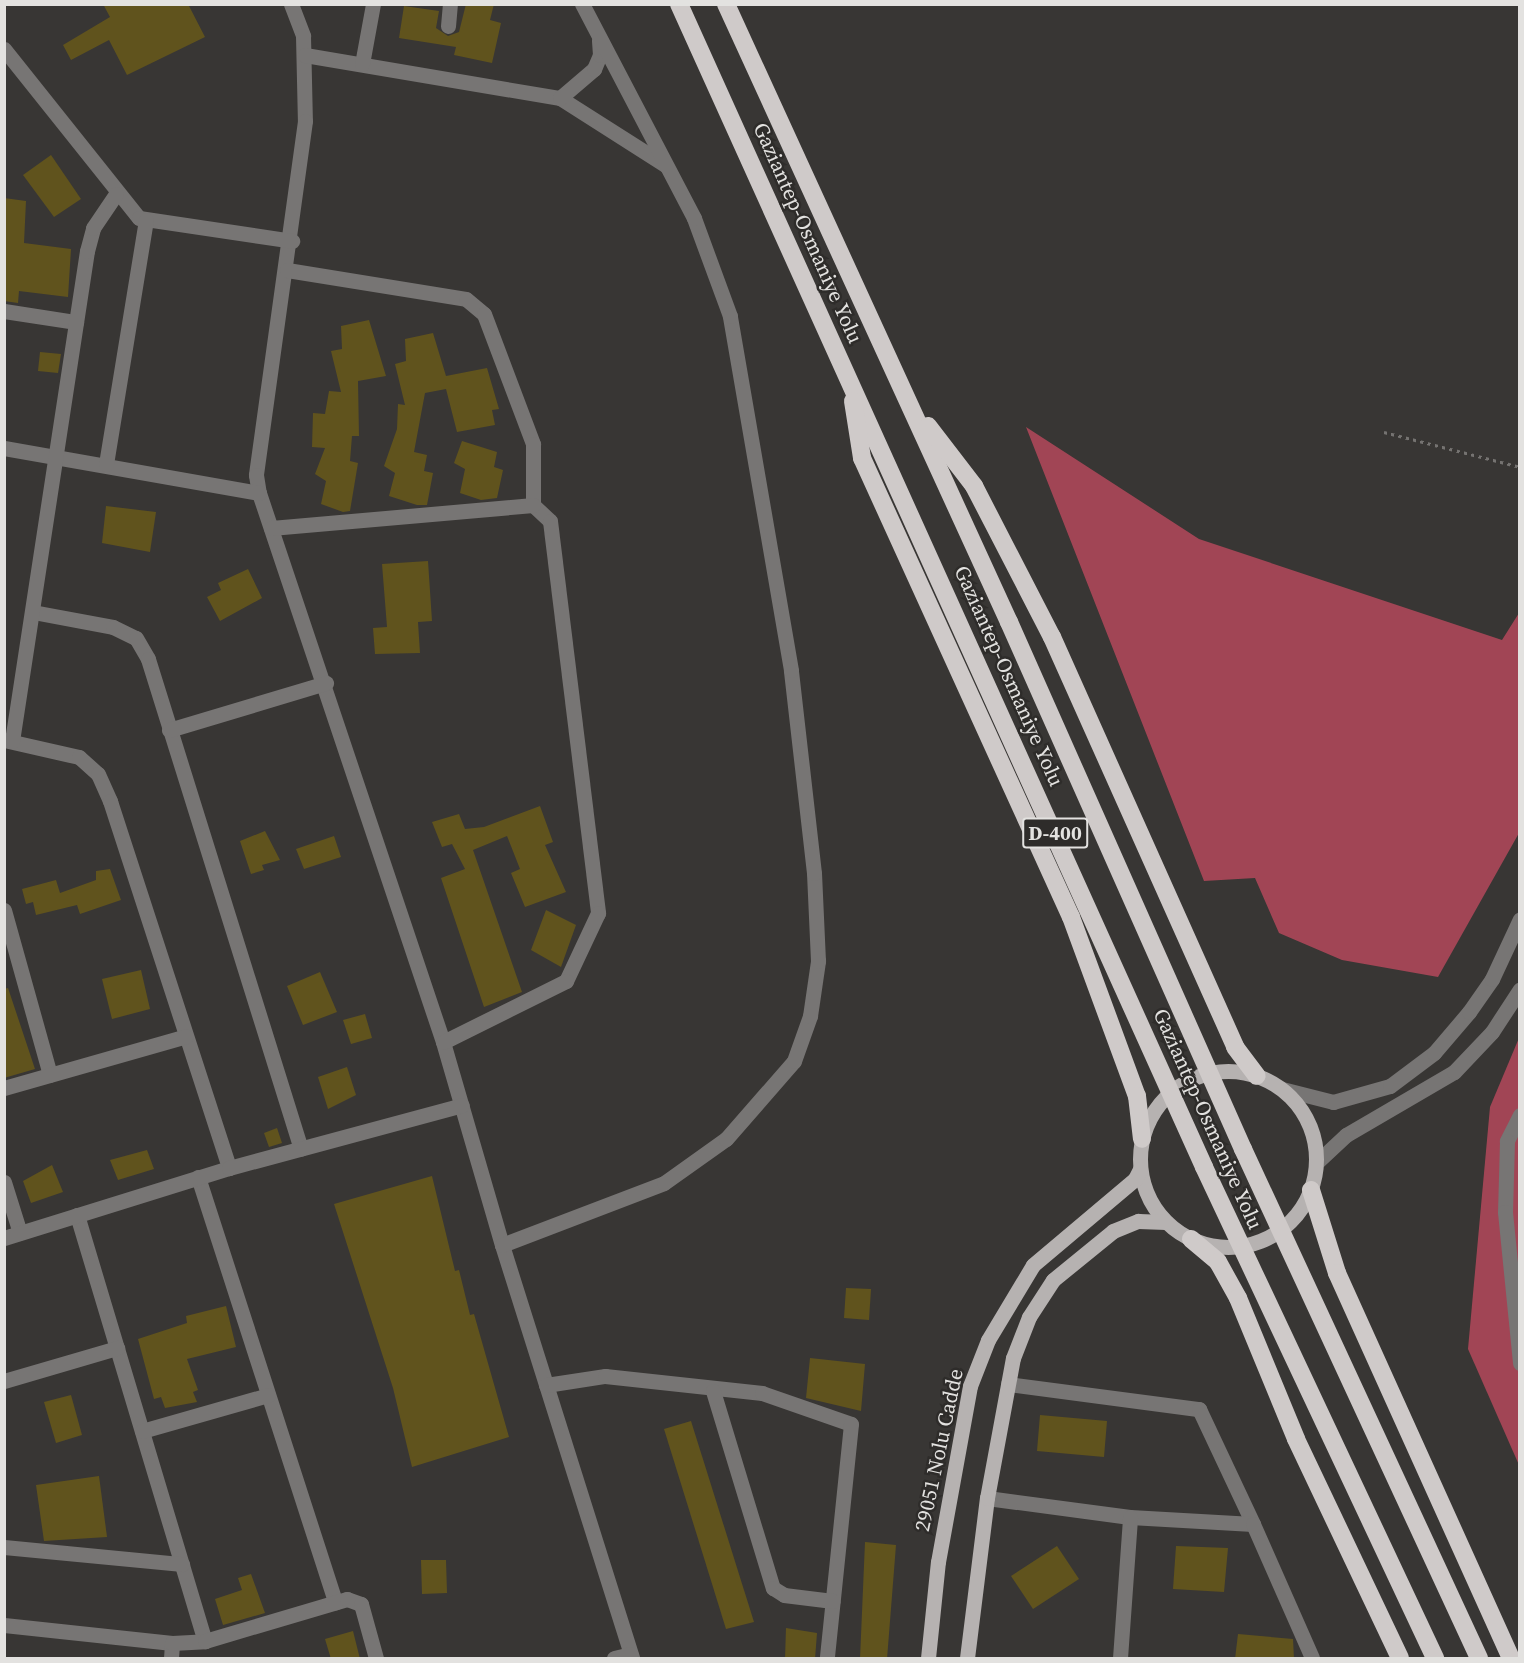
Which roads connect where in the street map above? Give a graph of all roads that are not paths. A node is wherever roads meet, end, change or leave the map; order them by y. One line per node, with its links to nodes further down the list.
1 (291, 4): 10 (street)
2 (373, 4): 11 (street)
3 (450, 4): 7 (street)
4 (582, 4): 8 (street)
5 (679, 4): 20 (highway, Gaziantep-Osmaniye Yolu / D-400)
6 (726, 4): 21 (highway, Gaziantep-Osmaniye Yolu / D-400)
7 (448, 26)
8 (599, 36): 12 (street); 13 (street)
9 (4, 50): 14 (street)
10 (305, 55): 11 (street); 16 (street)
11 (362, 64): 12 (street)
12 (560, 98): 13 (street)
13 (668, 167): 56 (street)
14 (116, 194): 15 (street); 19 (street)
15 (146, 220): 16 (street); 24 (street)
16 (291, 242): 17 (street)
17 (287, 270): 25 (street); 26 (street)
18 (4, 311): 19 (street)
19 (76, 322): 23 (street)
20 (850, 379): 43 (highway); 84 (highway, Gaziantep-Osmaniye Yolu / D-400)
21 (908, 400): 38 (highway); 85 (highway, Gaziantep-Osmaniye Yolu / D-400)
22 (4, 448): 23 (street)
23 (59, 456): 24 (street); 28 (street)
24 (106, 464): 25 (street)
25 (259, 494): 27 (street)
26 (532, 505): 27 (street); 36 (street)
27 (271, 528): 29 (street)
28 (33, 612): 30 (street); 31 (street)
29 (326, 683): 30 (street); 36 (street)
30 (170, 730): 44 (street)
31 (8, 741): 35 (street)
32 (4, 910): 37 (street)
33 (1520, 919): 40 (street)
34 (1520, 989): 45 (street)
35 (186, 1036): 37 (street); 46 (street)
36 (443, 1041): 41 (street)
37 (50, 1075): 39 (street)
38 (1257, 1076): 40 (main road); 43 (main road)
39 (4, 1088)
40 (1282, 1089): 45 (main road)
41 (462, 1106): 44 (street); 56 (street)
42 (1518, 1120): 58 (street)
43 (1142, 1139): 47 (main road)
44 (301, 1149): 46 (street)
45 (1316, 1163): 50 (main road)
46 (229, 1168): 48 (street)
47 (1140, 1169): 52 (main road); 79 (main road, 29051 Nolu Cadde)
48 (198, 1177): 51 (street); 63 (street)
49 (4, 1182): 53 (street)
50 (1311, 1190): 55 (main road); 86 (highway)
51 (77, 1215): 53 (street); 57 (street)
52 (1166, 1222): 55 (main road); 60 (main road)
53 (20, 1233): 54 (street)
54 (4, 1238)
55 (1191, 1239): 83 (highway)
56 (502, 1245): 61 (street)
57 (117, 1348): 59 (street); 64 (street)
58 (1520, 1362)
59 (4, 1382)
60 (1008, 1384): 65 (main road); 67 (street)
61 (546, 1385): 62 (street); 75 (street)
62 (713, 1391): 70 (street); 70 (street)
63 (268, 1395): 64 (street); 71 (street)
64 (142, 1431): 69 (street)
65 (987, 1498): 66 (street); 80 (main road)
66 (1130, 1517): 67 (street); 81 (street)
67 (1253, 1524): 82 (street)
68 (4, 1546): 69 (street)
69 (182, 1564): 73 (street)
70 (833, 1601): 78 (street)
71 (335, 1602): 73 (street); 76 (street)
72 (4, 1625): 74 (street)
73 (205, 1641): 74 (street)
74 (172, 1651)
75 (632, 1656): 77 (street)
76 (376, 1659)
77 (614, 1659)
78 (827, 1659)
79 (928, 1659)
80 (967, 1659)
81 (1120, 1659)
82 (1312, 1659)
83 (1400, 1659)
84 (1435, 1659)
85 (1479, 1659)
86 (1511, 1659)

